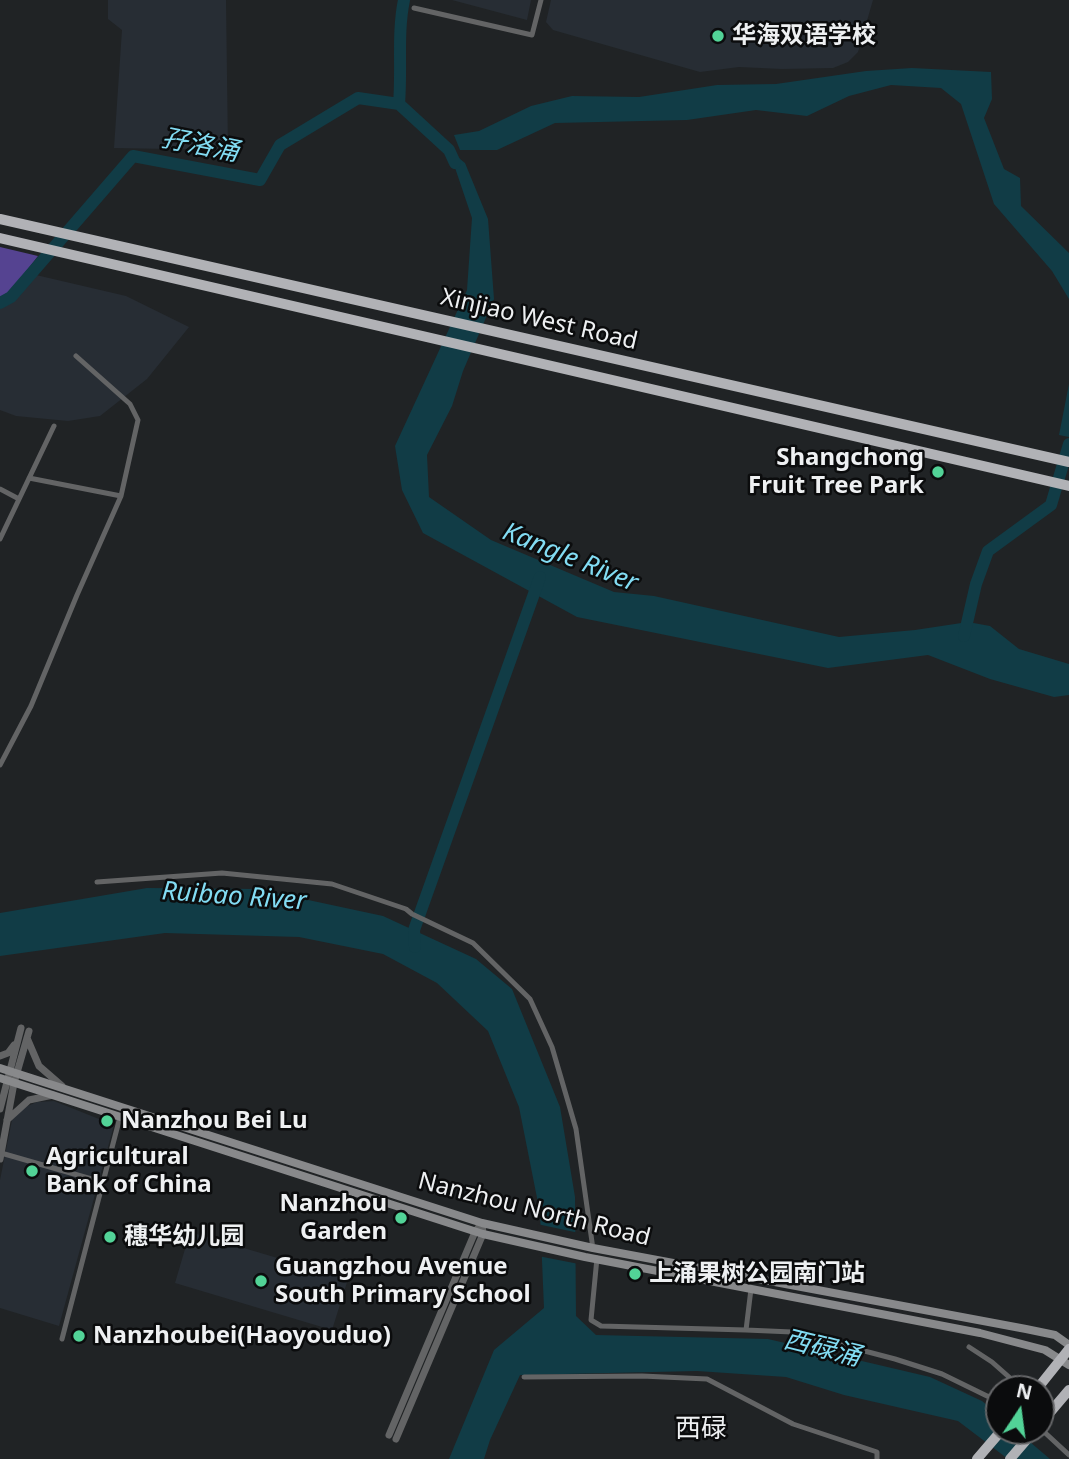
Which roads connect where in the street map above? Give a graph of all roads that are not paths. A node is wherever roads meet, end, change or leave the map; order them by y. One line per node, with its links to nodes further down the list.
1 (541, 0): 2 (street)
2 (414, 8)
3 (0, 219): 7 (highway, Xinjiao West Road)
4 (0, 238): 9 (highway, Xinjiao West Road)
5 (76, 356): 11 (street)
6 (54, 426): 8 (street)
7 (1069, 462)
8 (29, 478): 11 (street); 12 (street)
9 (1069, 486)
10 (0, 489): 12 (street)
11 (121, 496): 14 (street)
12 (19, 499): 13 (street)
13 (0, 539)
14 (0, 765)
15 (97, 882): 28 (street)
16 (24, 1033): 17 (street); 18 (street); 19 (street)
17 (0, 1056)
18 (8, 1076): 19 (main road, Nanzhou North Road); 20 (main road, Nanzhou North Road); 21 (street); 23 (street)
19 (66, 1088): 26 (main road, Nanzhou North Road)
20 (55, 1095): 22 (main road, Nanzhou North Road); 23 (street)
21 (0, 1109)
22 (120, 1117): 25 (street); 27 (main road, Nanzhou North Road)
23 (7, 1120): 24 (street)
24 (1, 1156): 25 (street)
25 (102, 1182): 32 (street)
26 (482, 1223): 27 (street); 28 (main road, Nanzhou North Road)
27 (479, 1233): 29 (main road, Nanzhou North Road); 42 (street)
28 (593, 1248): 29 (street); 34 (main road, Nanzhou North Road)
29 (598, 1260): 30 (main road, Nanzhou North Road); 31 (street)
30 (751, 1289): 31 (street); 35 (main road, Nanzhou North Road)
31 (746, 1330): 40 (street)
32 (62, 1339)
33 (969, 1347): 36 (street)
34 (1069, 1347): 35 (highway)
35 (1065, 1362): 37 (highway)
36 (1007, 1375)
37 (1052, 1375)
38 (524, 1377): 47 (street)
39 (1069, 1390): 41 (highway)
40 (985, 1395)
41 (1055, 1406)
42 (393, 1437)
43 (1055, 1442): 46 (street)
44 (988, 1445): 48 (highway)
45 (1022, 1445): 49 (highway)
46 (1069, 1455)
47 (877, 1459)
48 (976, 1459)
49 (1010, 1459)

